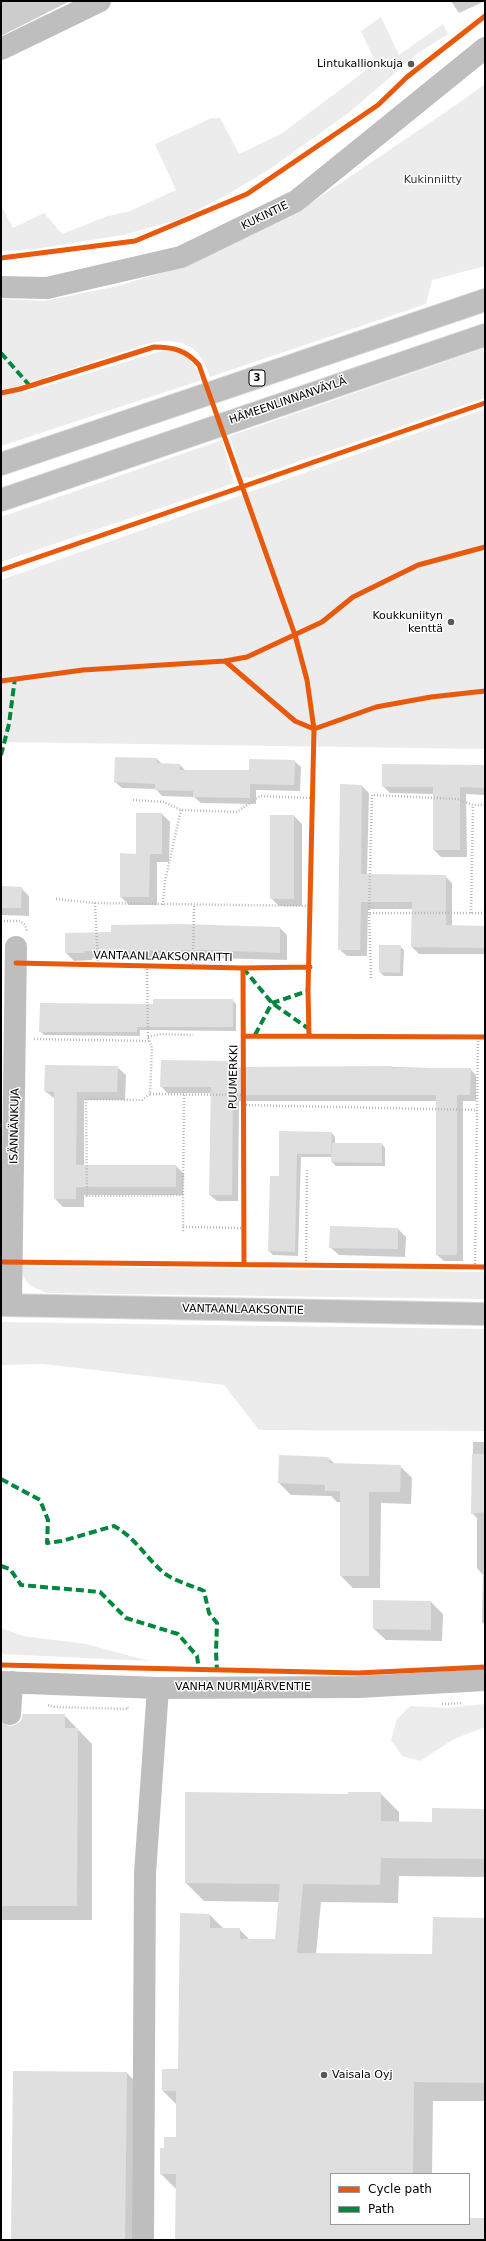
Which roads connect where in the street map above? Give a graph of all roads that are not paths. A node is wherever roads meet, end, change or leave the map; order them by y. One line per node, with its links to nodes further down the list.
1 (100, 1): 3 (main road)
2 (485, 48): 4 (main road, KUKINTIE)
3 (1, 49)
4 (1, 287)
5 (485, 300): 7 (main road, 3)
6 (485, 335): 8 (main road, HÄMEENLINNANVÄYLÄ)
7 (1, 464)
8 (1, 500)
9 (16, 947): 10 (main road, ISÄNNÄNKUJA)
10 (6, 1305): 11 (main road, VANTAANLAAKSONTIE)
11 (485, 1314)
12 (485, 1680): 14 (main road, VANHA NURMIJÄRVENTIE)
13 (6, 1682): 14 (main road, VANHA NURMIJÄRVENTIE); 15 (main road)
14 (158, 1688): 16 (main road)
15 (10, 1714)
16 (143, 2240)

